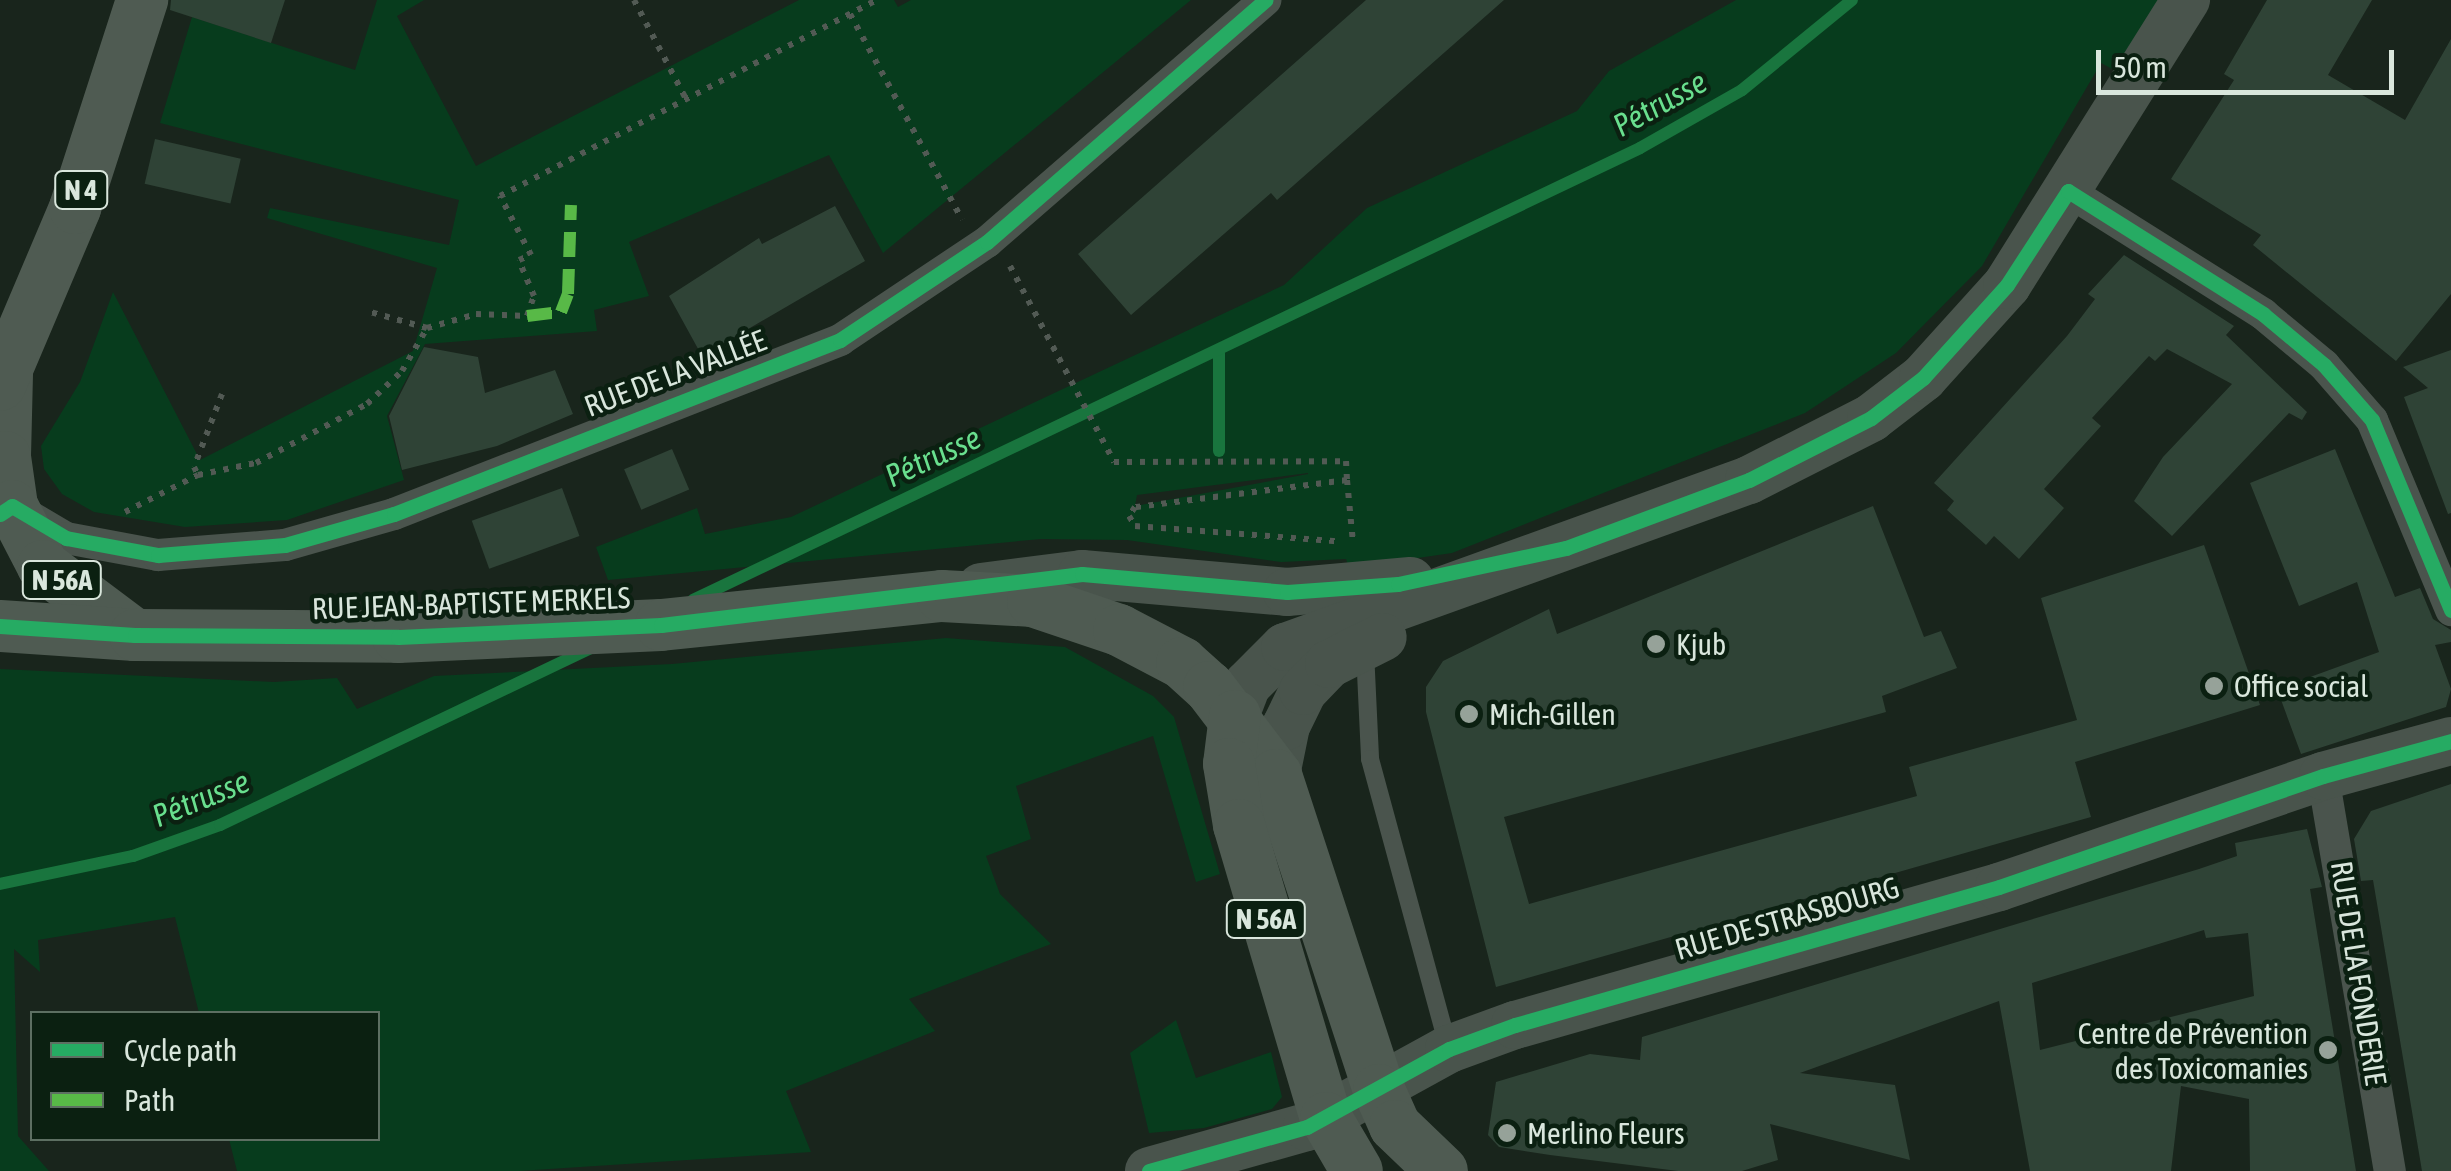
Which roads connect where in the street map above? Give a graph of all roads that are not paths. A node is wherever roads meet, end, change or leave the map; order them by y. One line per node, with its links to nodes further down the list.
1 (142, 0): 5 (main road, N 4)
2 (1265, 0): 6 (street, RUE DE LA VALLÉE)
3 (2186, 0): 4 (main road)
4 (2068, 191): 7 (main road); 9 (street)
5 (2, 377): 6 (main road, N 56A)
6 (12, 506): 11 (main road, N 56A)
7 (1566, 548): 8 (main road); 12 (main road); 13 (main road)
8 (942, 596): 11 (main road, RUE JEAN-BAPTISTE MERKELS / N 56A); 13 (main road, RUE JEAN-BAPTISTE MERKELS / N 56A)
9 (2451, 610)
10 (0, 626): 11 (main road, RUE JEAN-BAPTISTE MERKELS / N 56A)
11 (135, 635)
12 (1365, 645): 15 (main road); 17 (lane)
13 (1236, 716): 15 (main road, RUE JEAN-BAPTISTE MERKELS / N 56A); 19 (main road, N 56A)
14 (2451, 740): 16 (main road, RUE DE STRASBOURG)
15 (1276, 775): 18 (main road, RUE JEAN-BAPTISTE MERKELS / N 56A)
16 (2323, 776): 17 (main road, RUE DE STRASBOURG); 23 (street, RUE DE LA FONDERIE)
17 (1449, 1049): 18 (main road, RUE DE STRASBOURG)
18 (1379, 1090): 19 (main road, RUE DE STRASBOURG); 22 (main road, RUE JEAN-BAPTISTE MERKELS / N 56A)
19 (1326, 1118): 20 (main road, RUE DE STRASBOURG); 21 (main road, N 56A)
20 (1149, 1171)
21 (1357, 1171)
22 (1442, 1171)
23 (2390, 1171)

